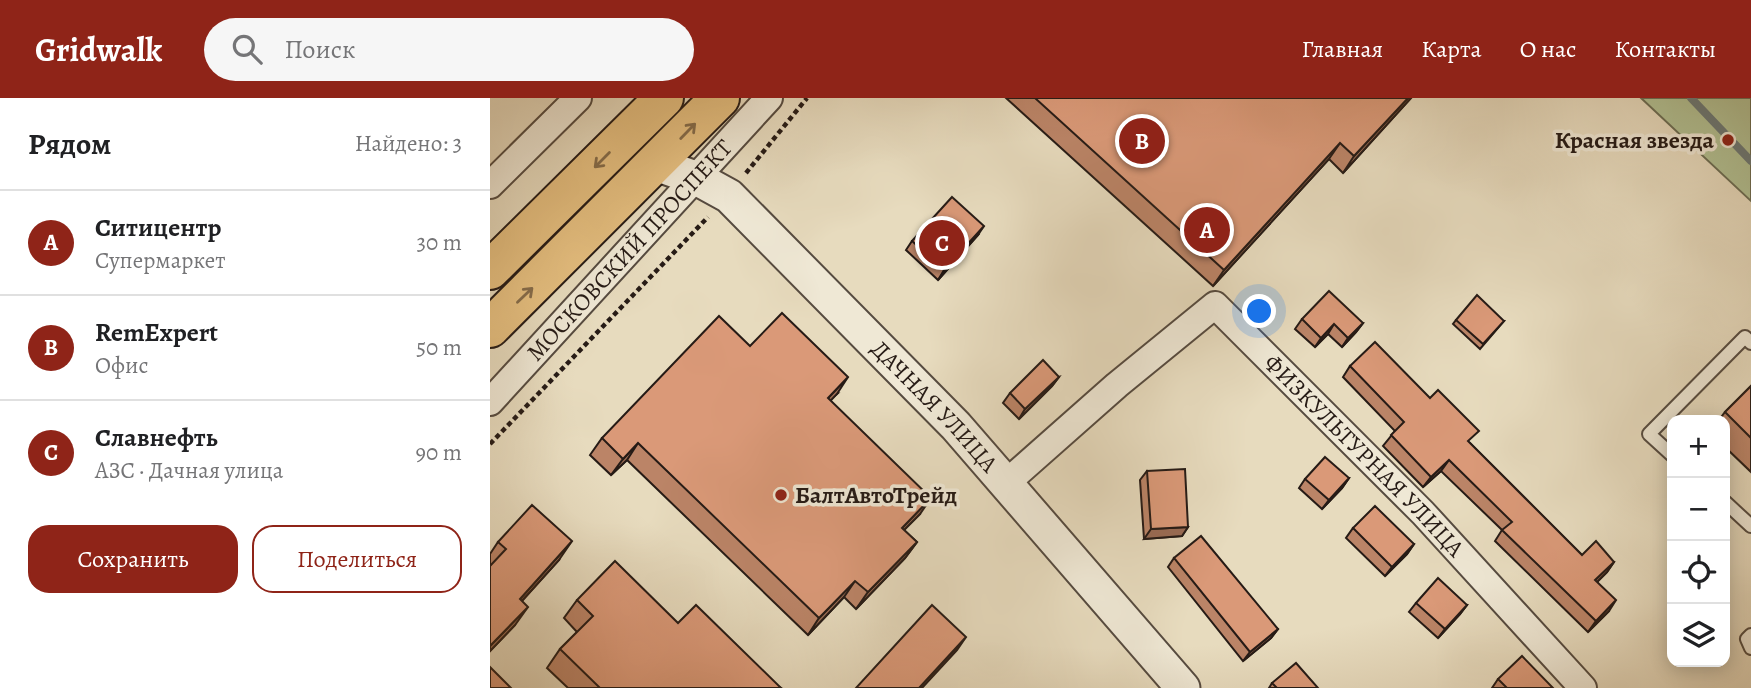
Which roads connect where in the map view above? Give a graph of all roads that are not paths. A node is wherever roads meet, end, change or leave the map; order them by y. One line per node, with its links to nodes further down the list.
1 (578, 98): 7 (street)
2 (664, 98): 8 (main road, one-way to 8)
3 (720, 98): 5 (main road, МОСКОВСКИЙ ПРОСПЕКТ, one-way to 3)
4 (769, 98): 6 (street, МОСКОВСКИЙ ПРОСПЕКТ)
5 (656, 164): 6 (street, ДАЧНАЯ УЛИЦА); 9 (main road, МОСКОВСКИЙ ПРОСПЕКТ, one-way to 5)
6 (698, 179): 11 (street, МОСКОВСКИЙ ПРОСПЕКТ); 15 (street, ДАЧНАЯ УЛИЦА)
7 (490, 185)
8 (490, 270)
9 (490, 328)
10 (1751, 342): 12 (lane)
11 (490, 402)
12 (1668, 415)
13 (1667, 416): 14 (lane)
14 (1667, 450)
15 (1005, 484): 20 (street, ДАЧНАЯ УЛИЦА); 21 (street, ФИЗКУЛЬТУРНАЯ УЛИЦА)
16 (1730, 507): 17 (lane)
17 (1751, 526)
18 (1751, 635): 19 (lane)
19 (1751, 648)
20 (1183, 688)
21 (1583, 688)

